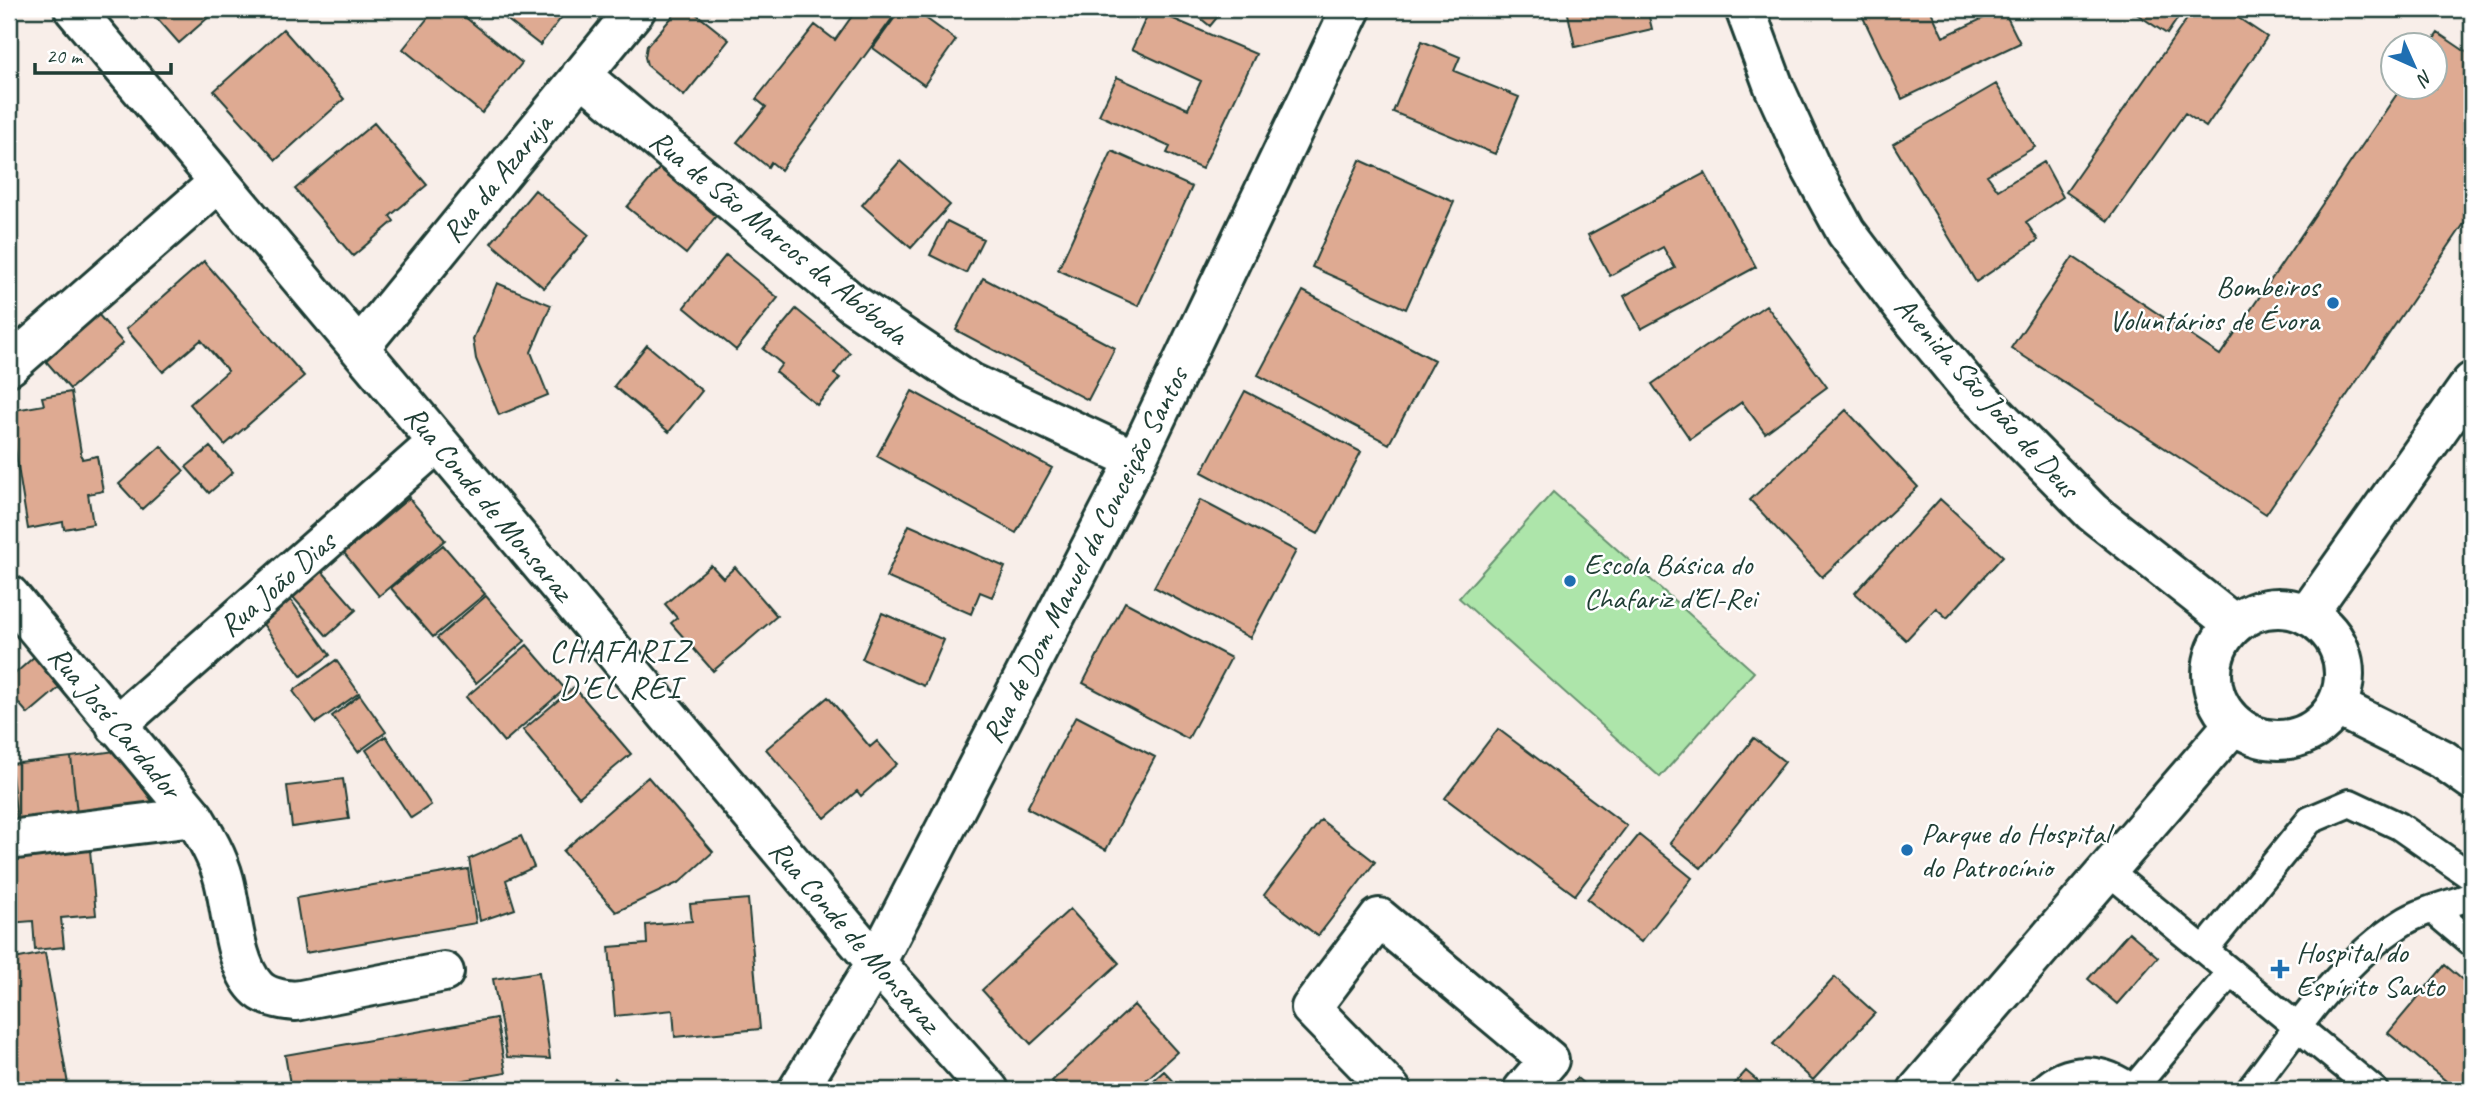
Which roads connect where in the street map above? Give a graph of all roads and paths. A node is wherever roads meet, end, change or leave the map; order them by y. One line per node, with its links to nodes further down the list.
1 (74, 9): 6 (street, Rua Conde de Monsaraz)
2 (636, 9): 5 (street, Rua da Azaruja)
3 (1351, 9): 11 (street, Rua de Dom Manuel da Conceição Santos)
4 (1745, 9): 14 (street, Avenida São João de Deus)
5 (581, 75): 7 (street, Rua da Azaruja); 11 (street, Rua de São Marcos da Abóboda)
6 (219, 182): 7 (street, Rua Conde de Monsaraz); 8 (street)
7 (359, 348): 10 (street, Rua Conde de Monsaraz)
8 (9, 366)
9 (2472, 382): 13 (street)
10 (438, 442): 17 (street, Rua João Dias); 27 (street, Rua Conde de Monsaraz)
11 (1136, 460): 27 (street, Rua de Dom Manuel da Conceição Santos)
12 (9, 595): 17 (street, Rua José Cardador)
13 (2307, 615): 14 (street); 15 (street)
14 (2234, 624): 16 (street)
15 (2336, 706): 16 (street); 18 (street)
16 (2234, 725): 21 (street)
17 (116, 726): 19 (street, Rua José Cardador)
18 (2472, 780)
19 (194, 817): 20 (street); 28 (street, Rua José Cardador)
20 (9, 840)
21 (2109, 871): 26 (lane); 35 (street)
22 (2472, 877): 26 (lane)
23 (2472, 896): 24 (lane)
24 (2434, 910): 25 (lane); 30 (lane)
25 (2472, 943)
26 (2204, 950): 29 (lane)
27 (876, 964): 31 (street, Rua de Dom Manuel da Conceição Santos); 32 (street, Rua Conde de Monsaraz)
28 (444, 972)
29 (2231, 972): 30 (lane); 37 (lane)
30 (2298, 1027): 38 (lane); 39 (lane)
31 (798, 1090)
32 (989, 1090)
33 (1391, 1090): 34 (street)
34 (1523, 1090)
35 (1918, 1090)
36 (2042, 1090): 37 (lane)
37 (2134, 1090)
38 (2250, 1090)
39 (2374, 1090)

